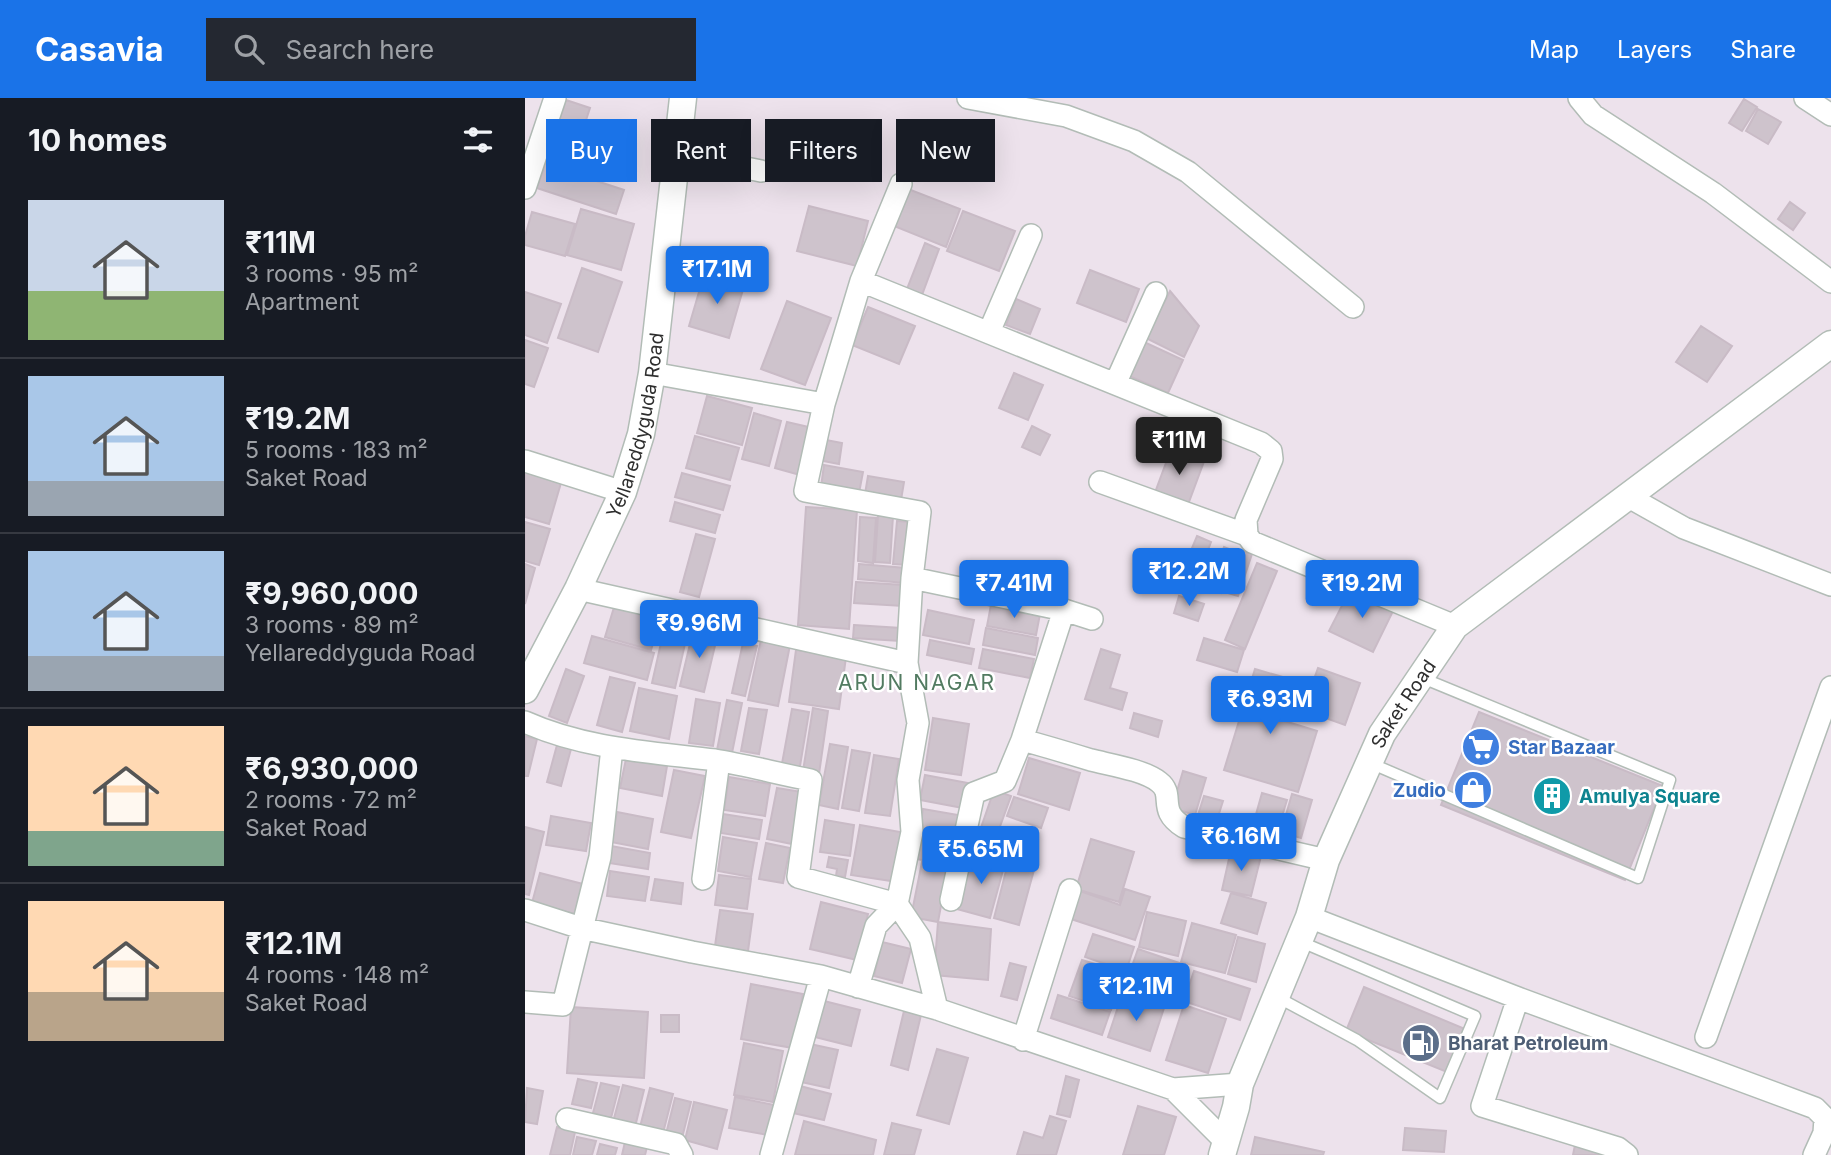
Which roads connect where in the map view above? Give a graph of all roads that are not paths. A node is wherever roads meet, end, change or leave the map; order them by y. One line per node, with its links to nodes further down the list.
1 (555, 98): 12 (street)
2 (683, 98): 7 (street, Yellareddyguda Road)
3 (968, 98): 17 (street)
4 (1579, 98): 15 (street)
5 (1805, 98): 6 (street)
6 (1831, 115)
7 (681, 119)
8 (751, 168): 9 (street)
9 (761, 170)
10 (674, 182): 20 (street, Yellareddyguda Road)
11 (901, 184): 14 (street)
12 (525, 188)
13 (1031, 235): 18 (street)
14 (861, 281): 18 (street); 22 (street)
15 (1831, 282)
16 (1156, 293): 21 (street)
17 (1353, 307)
18 (989, 332): 21 (street)
19 (1831, 344): 26 (street, Saket Road)
20 (652, 373): 22 (street); 25 (street, Yellareddyguda Road)
21 (1116, 382): 27 (street)
22 (824, 404): 28 (street)
23 (525, 461): 25 (street)
24 (1100, 482): 27 (street)
25 (623, 492): 30 (street, Yellareddyguda Road)
26 (1627, 496): 29 (street); 33 (street, Saket Road)
27 (1247, 535): 33 (street)
28 (912, 578): 31 (street); 34 (street)
29 (1831, 585)
30 (578, 589): 34 (street); 37 (street, Yellareddyguda Road)
31 (1064, 610): 32 (street); 39 (street)
32 (1092, 619)
33 (1455, 626): 35 (street, Saket Road)
34 (907, 663): 47 (street)
35 (1420, 677): 42 (street, Saket Road); 42 (lane)
36 (1831, 687): 57 (street)
37 (525, 690)
38 (525, 722): 40 (street)
39 (1022, 740): 43 (street); 46 (street)
40 (612, 748): 41 (street); 49 (street)
41 (719, 761): 44 (street); 47 (street)
42 (1369, 763): 43 (street, Saket Road)
43 (1326, 860): 50 (street, Saket Road)
44 (703, 879)
45 (1070, 890): 58 (street)
46 (951, 900)
47 (897, 904): 52 (street); 56 (street)
48 (525, 910): 49 (street)
49 (581, 928): 51 (street); 55 (street)
50 (1304, 929): 53 (street, Saket Road); 53 (lane); 54 (street)
51 (821, 976): 52 (street); 64 (street)
52 (859, 987): 56 (street)
53 (1275, 997): 60 (street, Saket Road)
54 (1518, 998): 65 (street); 66 (street)
55 (525, 1002)
56 (937, 1009): 58 (street)
57 (1706, 1037)
58 (1023, 1040): 59 (street)
59 (1173, 1089): 60 (street); 62 (street)
60 (1238, 1096): 62 (street, Saket Road)
61 (567, 1119): 63 (street)
62 (1224, 1149)
63 (682, 1155)
64 (771, 1155)
65 (1627, 1155)
66 (1814, 1155)

